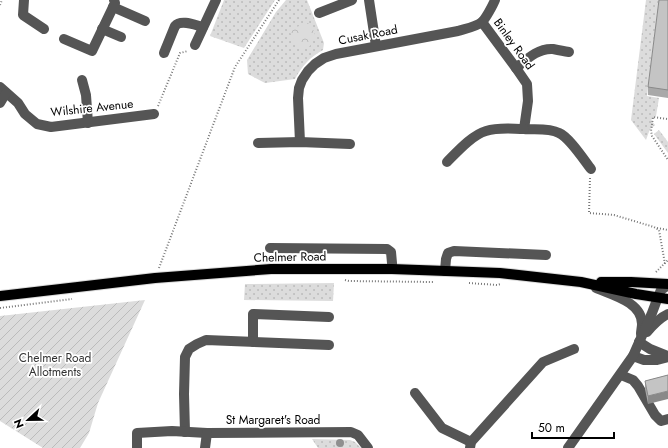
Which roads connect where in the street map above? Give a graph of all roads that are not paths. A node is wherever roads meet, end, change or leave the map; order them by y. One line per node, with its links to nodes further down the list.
1 (24, 0): 12 (street)
2 (216, 0): 10 (street)
3 (352, 0): 7 (street)
4 (369, 0): 16 (street)
5 (495, 0): 9 (street)
6 (114, 3): 8 (street); 11 (street)
7 (319, 13)
8 (146, 21)
9 (482, 22): 16 (street, Cusak Road); 19 (street, Binley Road)
10 (204, 26): 15 (street); 18 (street)
11 (102, 29): 13 (street); 14 (street)
12 (44, 30)
13 (121, 37)
14 (64, 39)
15 (195, 45)
16 (376, 46): 26 (street, Cusak Road)
17 (569, 52): 19 (street)
18 (164, 53)
19 (516, 68): 25 (street, Binley Road)
20 (82, 80): 24 (street)
21 (3, 90): 22 (street); 24 (street, Wilshire Avenue)
22 (0, 103)
23 (154, 114): 24 (street, Wilshire Avenue)
24 (88, 123)
25 (524, 129): 29 (street); 30 (street)
26 (300, 142): 27 (street); 28 (street)
27 (258, 143)
28 (350, 144)
29 (447, 162)
30 (591, 169)
31 (270, 248): 33 (street)
32 (546, 255): 34 (street)
33 (392, 269): 34 (main road, Chelmer Road); 38 (main road, Chelmer Road)
34 (445, 271): 35 (main road, Chelmer Road)
35 (581, 282): 36 (main road, Chelmer Road); 39 (main road, Chelmer Road); 44 (street)
36 (637, 282): 37 (main road, Chelmer Road); 39 (street)
37 (668, 284): 39 (street)
38 (0, 296)
39 (658, 300): 42 (street); 44 (street)
40 (668, 314): 42 (street)
41 (329, 317): 43 (street)
42 (655, 323): 44 (street)
43 (253, 342): 45 (street); 52 (street)
44 (639, 342): 47 (street); 48 (street)
45 (329, 345)
46 (574, 349): 54 (street)
47 (634, 356): 48 (street); 49 (street)
48 (668, 356)
49 (621, 375): 51 (street); 58 (street)
50 (415, 393): 54 (street)
51 (668, 419)
52 (185, 432): 53 (street, St Margaret's Road); 55 (street, St Margaret's Road)
53 (207, 433): 56 (street); 57 (street, St Margaret's Road)
54 (470, 445)
55 (137, 448)
56 (205, 448)
57 (368, 448)
58 (568, 448)

